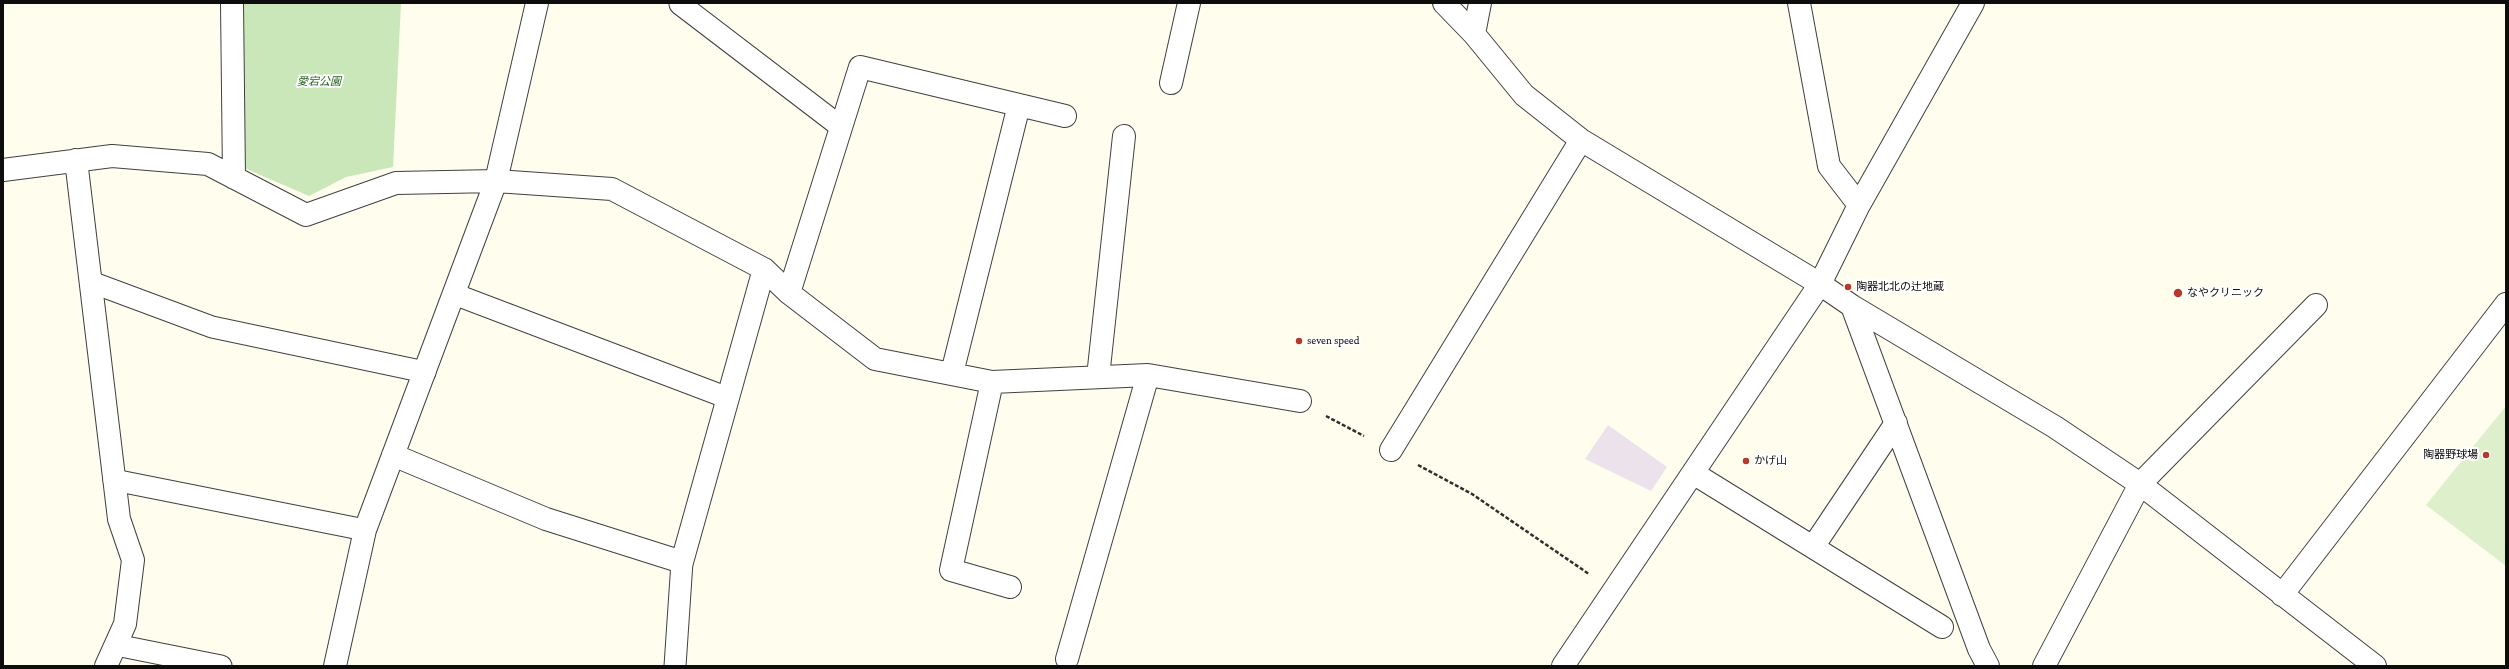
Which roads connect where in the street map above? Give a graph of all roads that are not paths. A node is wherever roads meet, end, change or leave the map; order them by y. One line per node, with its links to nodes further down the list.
1 (232, 3): 18 (street)
2 (537, 3): 19 (street)
3 (1189, 3): 10 (street)
4 (1444, 3): 9 (street)
5 (1480, 3): 9 (street)
6 (1799, 3): 20 (street)
7 (1972, 3): 20 (street)
8 (680, 4): 13 (lane)
9 (1474, 34): 15 (street)
10 (1171, 83)
11 (1019, 105): 12 (street); 13 (street); 30 (street)
12 (1065, 116)
13 (841, 127): 24 (street)
14 (1124, 136): 32 (street)
15 (1581, 140): 23 (street); 37 (street)
16 (76, 160): 17 (street); 18 (street); 22 (street)
17 (3, 170)
18 (234, 178): 19 (street)
19 (496, 181): 21 (street); 25 (street)
20 (1859, 206): 23 (street)
21 (764, 270): 24 (street); 34 (street)
22 (91, 282): 29 (lane); 40 (street)
23 (1820, 284): 28 (street); 39 (street)
24 (789, 293): 30 (street)
25 (454, 294): 29 (street); 34 (lane)
26 (2506, 304): 46 (street)
27 (2316, 305): 41 (street)
28 (1852, 306): 36 (street); 41 (street)
29 (424, 372): 38 (street)
30 (952, 373): 33 (street)
31 (1148, 375): 32 (street); 35 (street); 49 (street)
32 (1098, 378): 33 (street)
33 (992, 382): 45 (street)
34 (728, 398): 44 (street)
35 (1300, 401)
36 (1896, 423): 43 (street); 55 (street)
37 (1391, 450)
38 (393, 455): 42 (street); 44 (street)
39 (1693, 473): 43 (street); 54 (street)
40 (114, 480): 42 (lane); 48 (street)
41 (2140, 484): 46 (street); 56 (street)
42 (365, 530): 52 (street)
43 (1814, 547): 47 (street)
44 (682, 562): 53 (lane)
45 (1010, 587)
46 (2282, 595): 57 (street)
47 (1942, 626)
48 (116, 645): 50 (street); 51 (lane)
49 (1067, 659)
50 (106, 666)
51 (221, 666)
52 (335, 666)
53 (675, 666)
54 (1563, 666)
55 (1988, 666)
56 (2044, 666)
57 (2375, 666)

